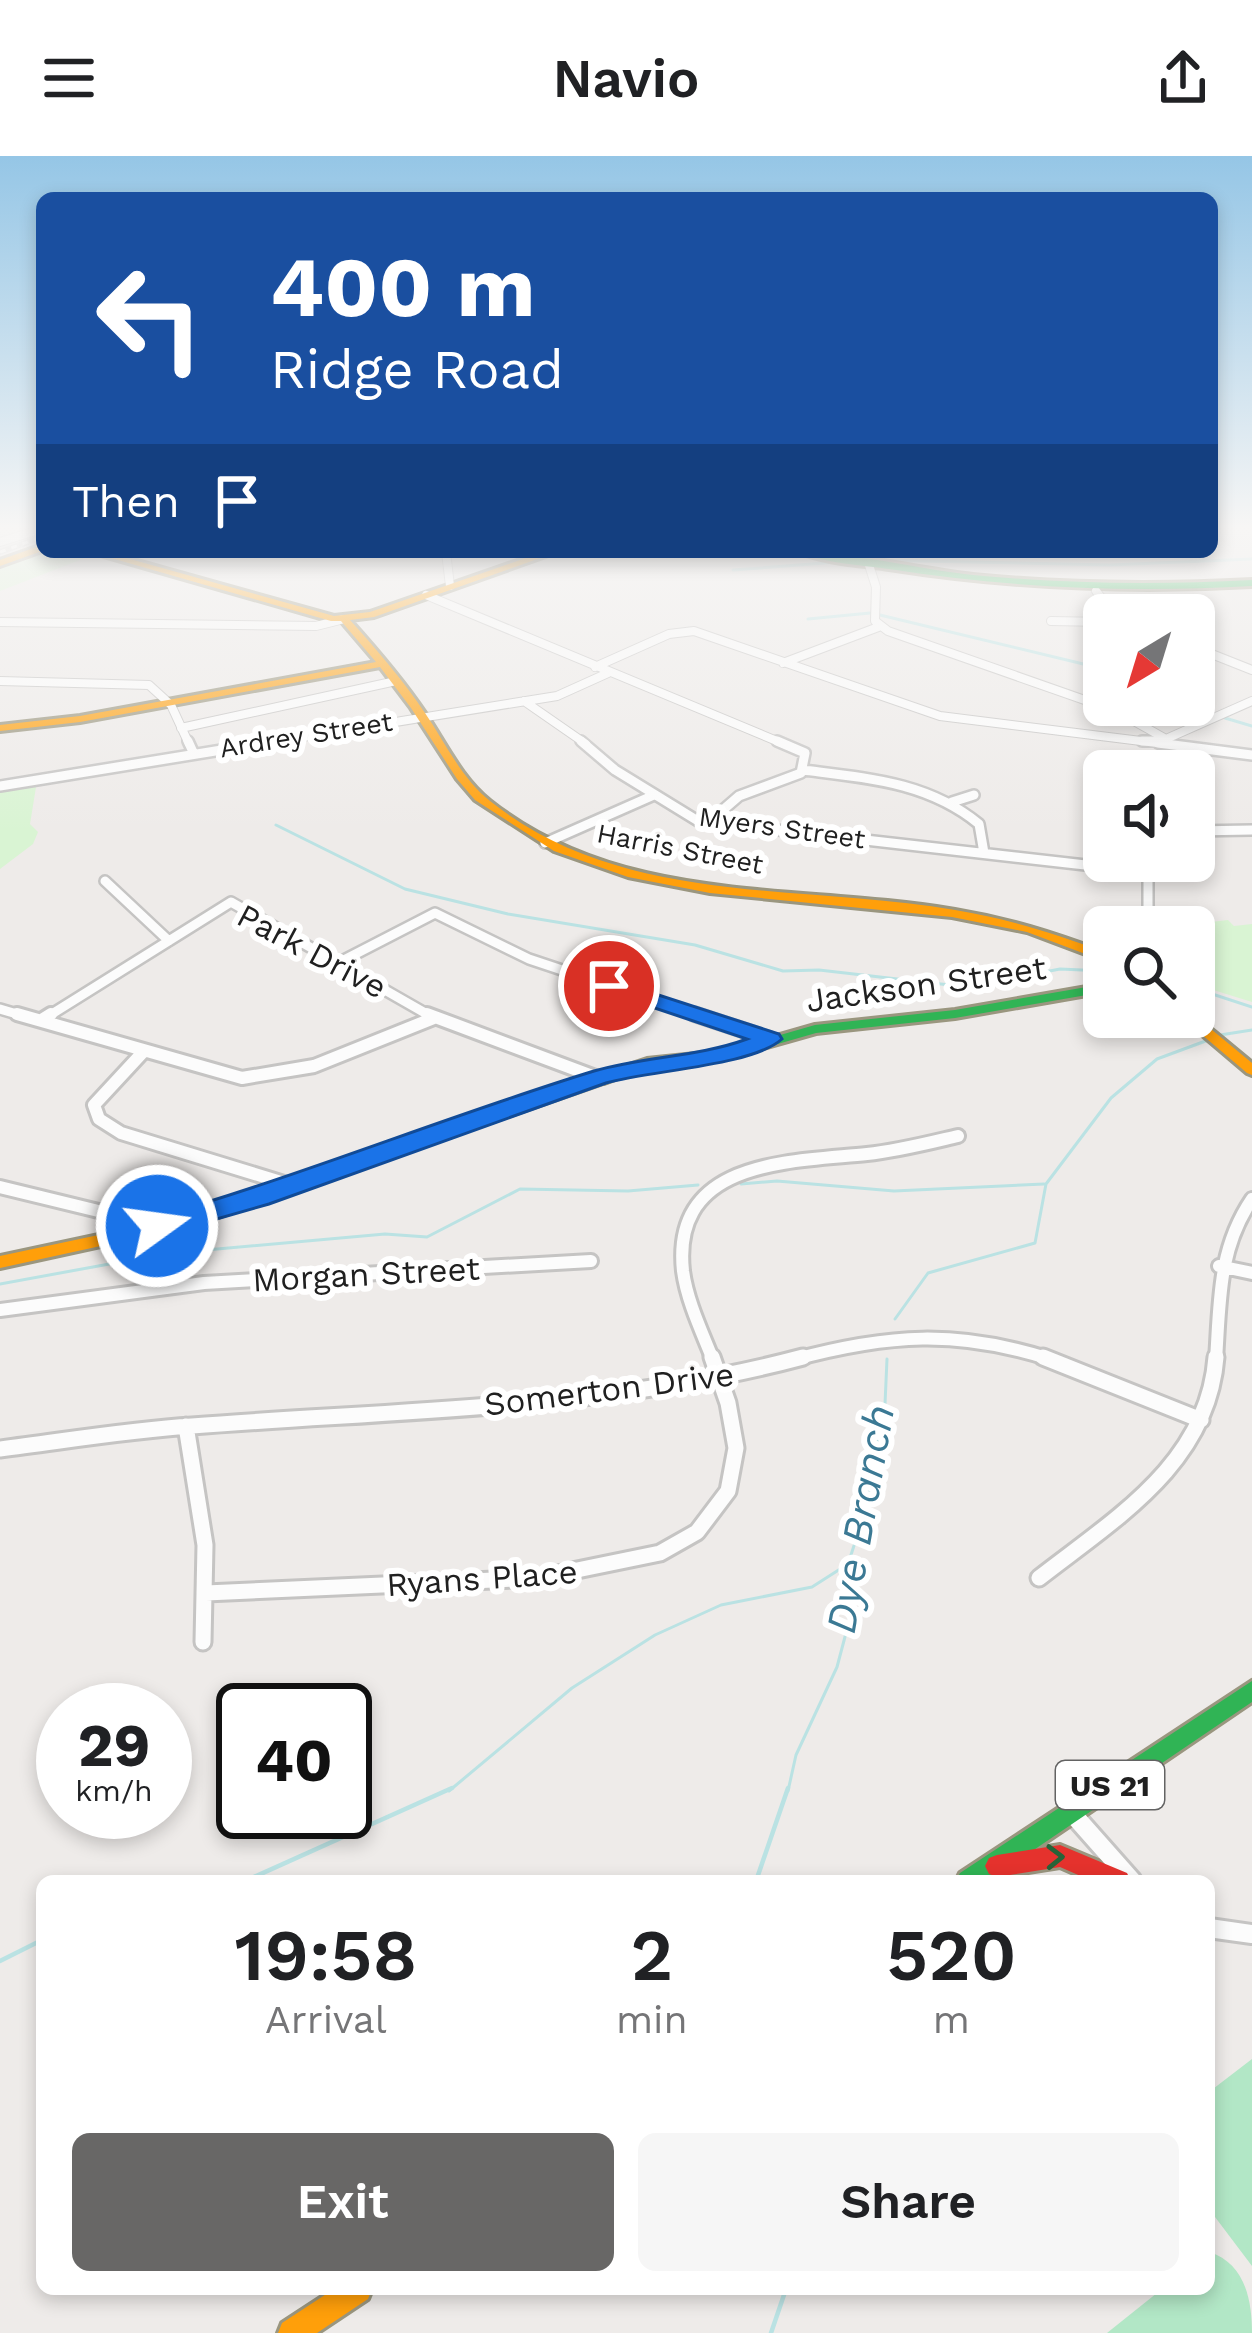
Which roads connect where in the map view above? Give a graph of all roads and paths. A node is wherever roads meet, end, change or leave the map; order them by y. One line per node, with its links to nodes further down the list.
1 (351, 628): 7 (street, Harris Street)
2 (501, 628): 8 (street)
3 (877, 628): 6 (street)
4 (885, 628): 19 (street)
5 (1215, 655): 9 (street)
6 (783, 663): 8 (street); 19 (street)
7 (382, 664): 12 (street, Harris Street); 15 (street)
8 (595, 668): 10 (street)
9 (1252, 670)
10 (608, 673): 13 (street, Ardrey Street); 22 (street)
11 (0, 681): 15 (street)
12 (396, 681): 16 (street, Harris Street); 18 (street)
13 (524, 701): 16 (street, Ardrey Street); 24 (street, Myers Street)
14 (1252, 701): 19 (street)
15 (169, 703): 17 (street); 18 (street)
16 (422, 717): 20 (street, Ardrey Street); 30 (street, Harris Street)
17 (0, 728)
18 (181, 728): 20 (street)
19 (1162, 741): 21 (street)
20 (193, 752): 23 (street, Ardrey Street)
21 (1252, 755)
22 (803, 770): 26 (street); 27 (street)
23 (0, 786)
24 (653, 795): 27 (street, Myers Street); 30 (street)
25 (974, 795): 26 (street)
26 (952, 802): 31 (street)
27 (709, 823): 31 (street, Myers Street)
28 (1252, 830): 29 (street)
29 (1215, 831)
30 (545, 843): 35 (street, Harris Street)
31 (984, 854): 32 (street, Myers Street)
32 (1083, 861)
33 (105, 881): 34 (street)
34 (169, 941): 36 (street, Park Drive); 39 (street, Park Drive)
35 (1083, 949)
36 (338, 963): 40 (street, Park Drive); 42 (street)
37 (1083, 991): 42 (street, Jackson Street)
38 (0, 1009): 39 (street)
39 (43, 1018): 43 (street)
40 (434, 1018): 43 (street); 45 (street, Park Drive)
41 (1214, 1038): 44 (street)
42 (770, 1039): 45 (street, Jackson Street)
43 (144, 1052): 47 (street)
44 (1252, 1070)
45 (598, 1078): 47 (street, Jackson Street)
46 (958, 1136): 57 (street, Ryans Place)
47 (294, 1186): 50 (street, Jackson Street)
48 (0, 1187): 50 (street)
49 (1252, 1199): 53 (street)
50 (157, 1226): 52 (street, Jackson Street); 55 (street)
51 (591, 1261): 55 (street, Morgan Street)
52 (0, 1262)
53 (1219, 1266): 54 (street); 58 (street)
54 (1252, 1274)
55 (171, 1287): 56 (street, Morgan Street)
56 (0, 1310)
57 (719, 1379): 58 (street, Somerton Drive); 59 (street, Somerton Drive); 62 (street, Ryans Place)
58 (1202, 1420): 61 (street)
59 (186, 1426): 60 (street, Somerton Drive); 62 (street)
60 (0, 1449)
61 (1039, 1578)
62 (206, 1593): 63 (street)
63 (203, 1642)
64 (1252, 1690): 65 (street, US 21)
65 (1071, 1812): 66 (street, US 21); 69 (street)
66 (986, 1868): 67 (street, US 21); 68 (street, one-way to 68)
67 (976, 1875)
68 (1109, 1875)
69 (1127, 1875)
70 (1215, 1929): 71 (street)
71 (1252, 1934)
72 (349, 2295): 73 (street)
73 (292, 2333)

